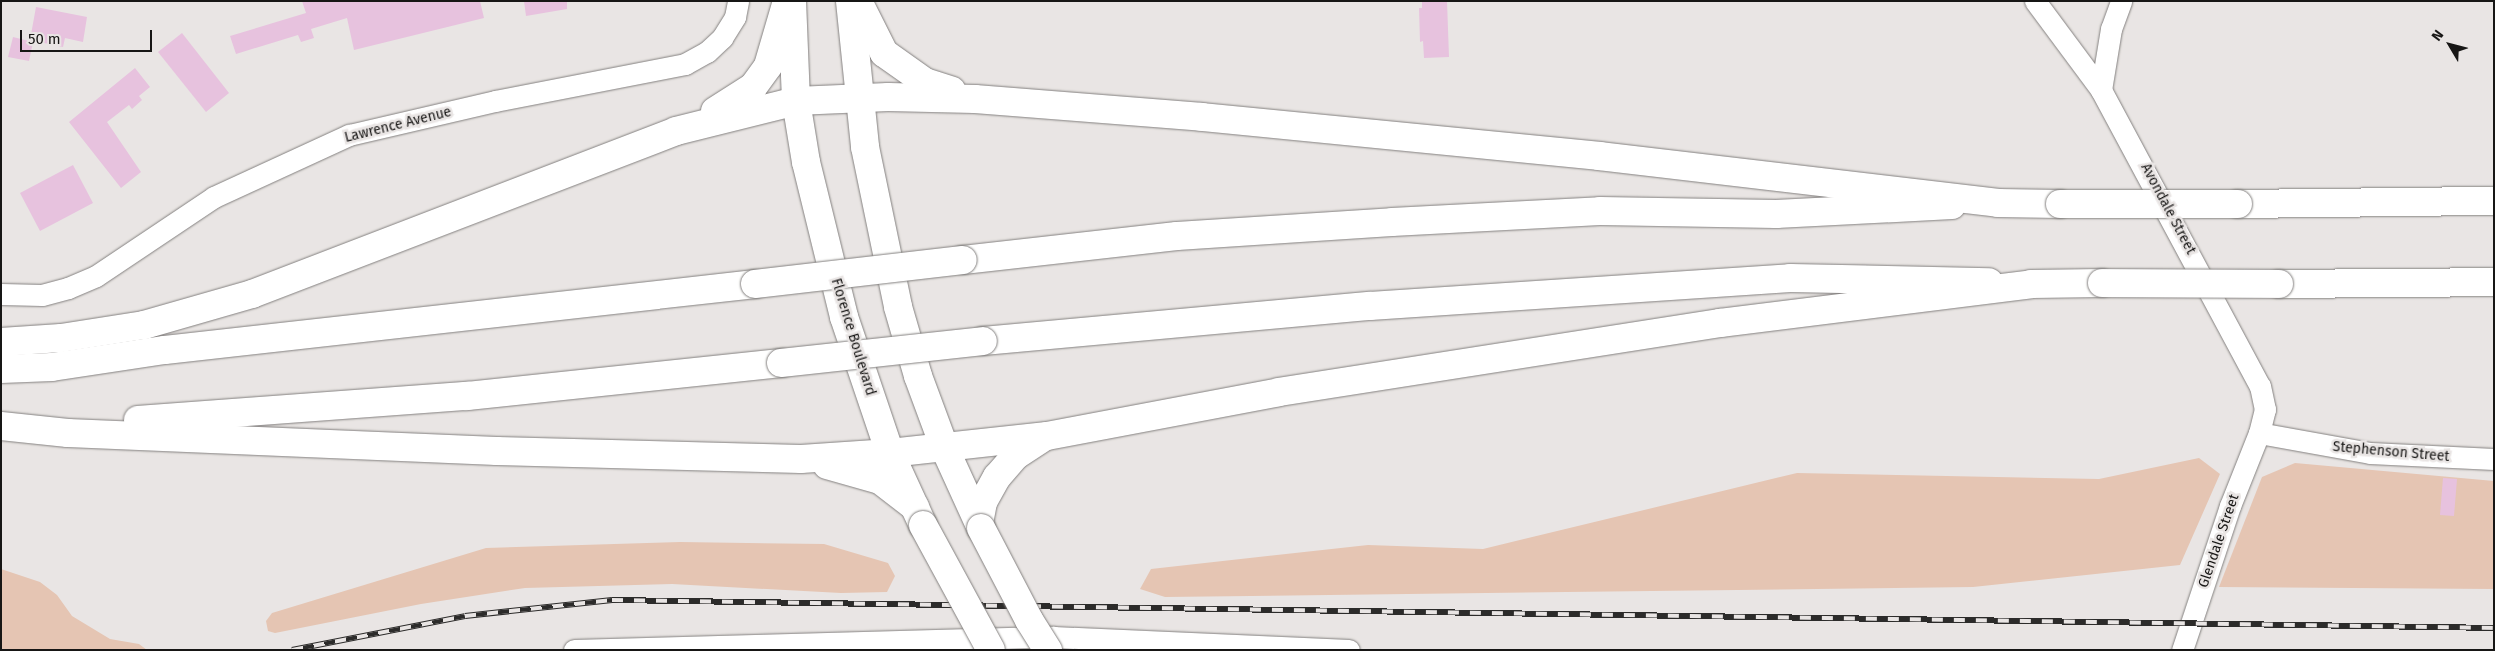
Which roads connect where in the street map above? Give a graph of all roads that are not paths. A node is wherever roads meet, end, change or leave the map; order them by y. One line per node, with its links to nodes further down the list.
1 (738, 1): 17 (street, Lawrence Avenue)
2 (787, 1): 12 (main road)
3 (792, 1): 11 (main road, Florence Boulevard)
4 (850, 1): 9 (main road)
5 (858, 1): 10 (main road)
6 (2035, 1): 8 (street, Avondale Street)
7 (2121, 1): 8 (street)
8 (2102, 90): 21 (street, Avondale Street)
9 (858, 98): 10 (main road); 11 (main road); 23 (main road)
10 (975, 99): 14 (main road)
11 (796, 101): 12 (main road); 24 (main road, Florence Boulevard)
12 (676, 131): 18 (main road)
13 (2494, 201): 14 (main road, bridge)
14 (1998, 203): 19 (main road, bridge)
15 (2494, 282): 16 (main road, bridge)
16 (2031, 284): 20 (main road, bridge); 22 (main road)
17 (1, 294)
18 (1, 342)
19 (1, 368)
20 (1, 425): 25 (main road)
21 (2259, 433): 26 (street, Stephenson Street); 35 (street, Glendale Street)
22 (1047, 436): 23 (main road); 28 (main road)
23 (945, 449): 24 (main road); 28 (main road)
24 (890, 453): 25 (main road); 27 (main road, Florence Boulevard)
25 (802, 459): 27 (main road)
26 (2494, 459)
27 (919, 516): 32 (main road, Florence Boulevard, bridge)
28 (980, 525): 33 (main road, bridge)
29 (754, 648): 30 (street); 31 (street)
30 (1302, 649): 34 (street)
31 (574, 650)
32 (991, 650)
33 (1048, 650)
34 (1349, 650)
35 (2182, 650)

